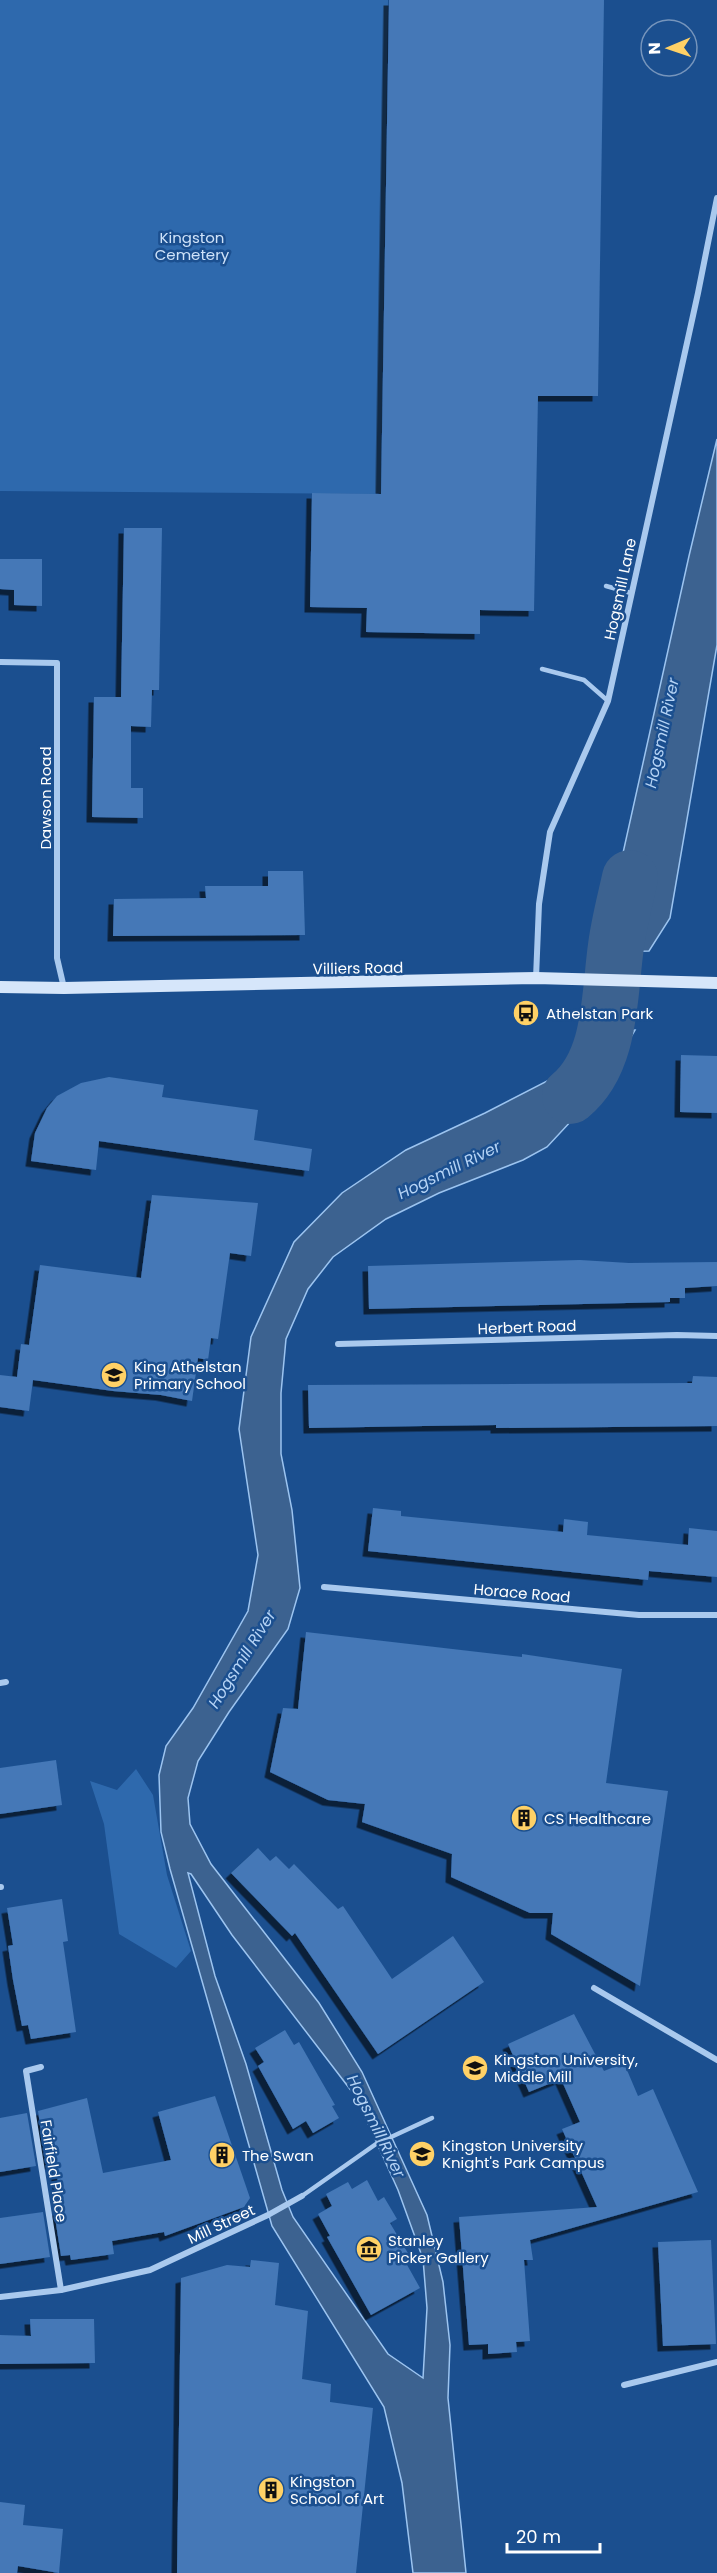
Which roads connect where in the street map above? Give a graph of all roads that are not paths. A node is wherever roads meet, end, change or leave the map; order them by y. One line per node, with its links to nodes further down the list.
1 (717, 198): 3 (street, Hogsmill Lane)
2 (606, 586): 3 (lane)
3 (631, 594): 6 (street, Hogsmill Lane)
4 (0, 662): 10 (street, Dawson Road)
5 (542, 669): 6 (lane)
6 (608, 701): 7 (street, Hogsmill Lane)
7 (536, 978): 8 (street, Villiers Road); 10 (street, Villiers Road)
8 (717, 983)
9 (0, 987): 10 (street, Villiers Road)
10 (64, 988)
11 (717, 1336): 12 (street, Herbert Road)
12 (338, 1344)
13 (324, 1587): 14 (street, Horace Road)
14 (717, 1615)
15 (594, 1988): 16 (street)
16 (717, 2060)
17 (41, 2067): 20 (street, Fairfield Place)
18 (432, 2118): 19 (lane, Mill Street)
19 (302, 2196): 20 (street, Mill Street)
20 (61, 2290): 21 (street, Mill Street)
21 (0, 2297)
22 (717, 2362): 23 (street)
23 (624, 2385)

